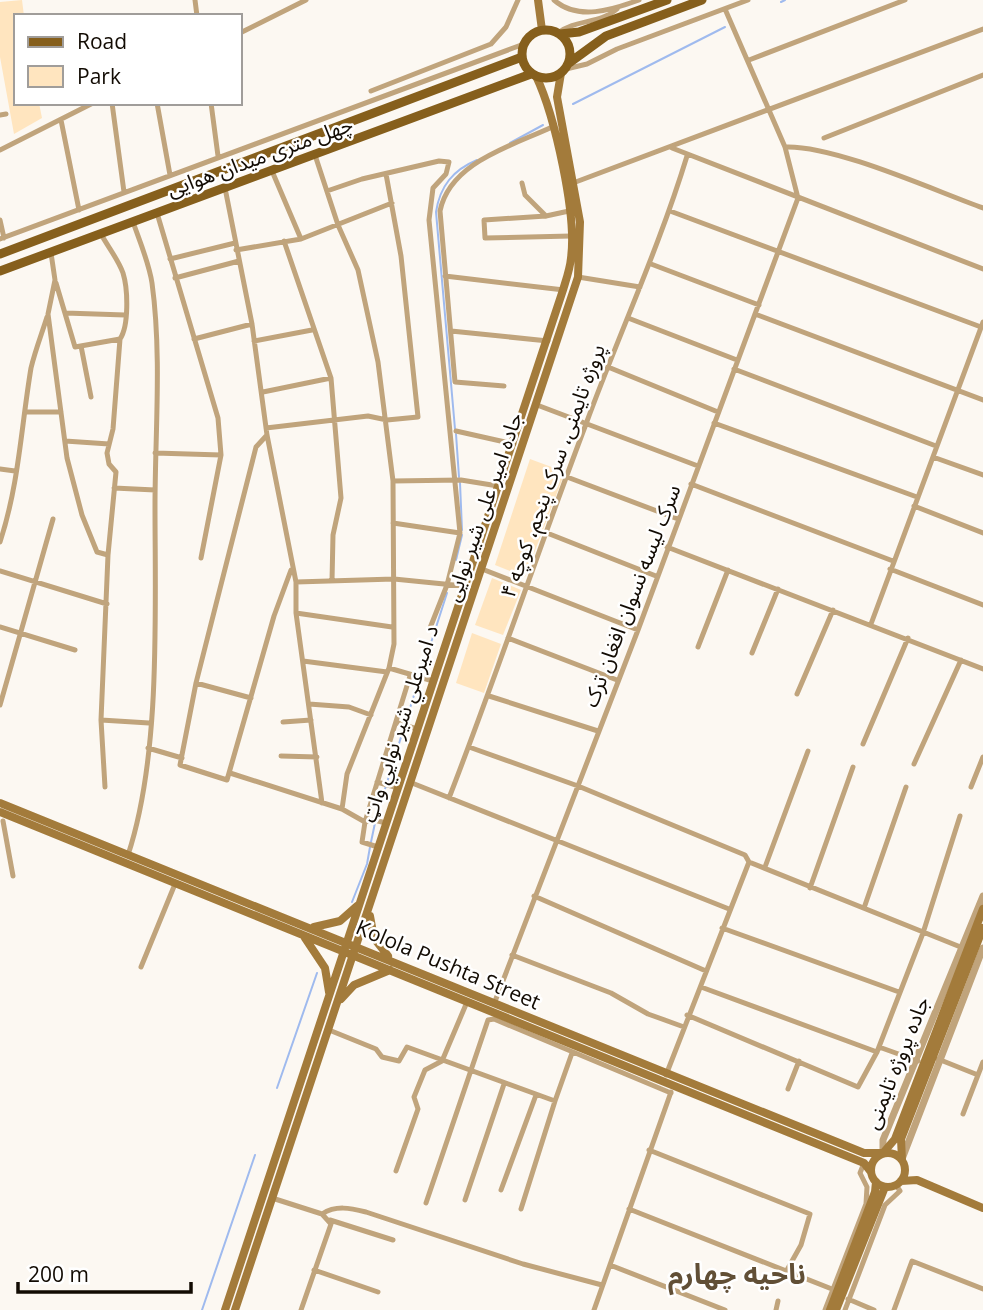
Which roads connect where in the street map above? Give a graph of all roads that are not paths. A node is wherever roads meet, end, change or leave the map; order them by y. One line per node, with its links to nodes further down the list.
1 (306, 0): 14 (street)
2 (518, 0): 22 (street)
3 (538, 0): 13 (main road)
4 (554, 0): 10 (street)
5 (639, 0): 10 (street)
6 (667, 0): 15 (main road)
7 (702, 0): 19 (main road)
8 (748, 0): 11 (street)
9 (905, 0): 18 (street)
10 (620, 7): 15 (street)
11 (724, 9): 18 (street); 19 (street)
12 (983, 29): 29 (street)
13 (542, 30): 15 (main road); 16 (main road)
14 (242, 32)
15 (559, 34): 19 (main road)
16 (524, 44): 17 (main road); 23 (street)
17 (522, 57): 20 (main road); 64 (main road)
18 (749, 60): 29 (street)
19 (565, 69): 20 (main road); 43 (main road, جاده امیر علی شیر نوایی)
20 (534, 75): 31 (main road, د امیرعلي شیر نوايي واټ); 36 (main road, چهل متری میدان هوایی)
21 (983, 75): 32 (street)
22 (396, 82): 23 (street); 24 (street)
23 (398, 89): 37 (street)
24 (371, 91)
25 (89, 105): 30 (street)
26 (112, 105): 46 (street)
27 (158, 105): 41 (street)
28 (211, 105): 37 (street)
29 (770, 110): 33 (street); 34 (street)
30 (61, 120): 35 (street); 50 (street)
31 (552, 127): 51 (main road, د امیرعلي شیر نوايي واټ); 75 (street)
32 (824, 138)
33 (785, 147): 47 (street); 49 (street)
34 (672, 148): 38 (street); 43 (street)
35 (0, 150)
36 (315, 155): 39 (main road, چهل متری میدان هوایی); 45 (street)
37 (218, 156): 41 (street)
38 (687, 156): 47 (street); 52 (street, پروژه تایمنی، سرک پنجم، کوچه ۴)
39 (272, 171): 44 (main road, چهل متری میدان هوایی); 61 (street)
40 (386, 174): 45 (street); 48 (street); 128 (street)
41 (170, 175): 46 (street)
42 (522, 183): 54 (street)
43 (573, 183): 76 (main road, جاده امیر علی شیر نوایی)
44 (225, 188): 53 (main road, چهل متری میدان هوایی); 63 (street)
45 (327, 191): 57 (street)
46 (124, 192): 50 (street)
47 (798, 198): 66 (street, سرک لیسه نسوان افغان‌ ترک); 73 (street)
48 (392, 203): 57 (street); 110 (street)
49 (983, 208)
50 (79, 210): 60 (street)
51 (569, 211): 54 (street); 59 (main road, د امیرعلي شیر نوايي واټ)
52 (670, 211): 66 (street); 72 (street, پروژه تایمنی، سرک پنجم، کوچه ۴)
53 (157, 213): 56 (main road, چهل متری میدان هوایی); 69 (street)
54 (546, 216): 59 (street)
55 (0, 220): 60 (street)
56 (133, 222): 58 (main road, چهل متری میدان هوایی); 120 (street)
57 (338, 225): 61 (street); 110 (street)
58 (100, 234): 67 (main road, چهل متری میدان هوایی); 85 (street)
59 (571, 236): 80 (main road, د امیرعلي شیر نوايي واټ)
60 (2, 238)
61 (301, 239): 62 (street)
62 (284, 241): 65 (street); 89 (street)
63 (235, 243): 65 (street); 69 (street)
64 (20, 247): 68 (main road); 71 (main road)
65 (236, 250): 70 (street)
66 (778, 251): 81 (street, سرک لیسه نسوان افغان‌ ترک); 88 (street)
67 (51, 253): 71 (main road, چهل متری میدان هوایی); 78 (street)
68 (0, 254)
69 (170, 259): 77 (street)
70 (239, 261): 77 (street); 87 (street)
71 (26, 262): 74 (main road, چهل متری میدان هوایی)
72 (651, 264): 79 (street, پروژه تایمنی، سرک پنجم، کوچه ۴); 81 (street)
73 (983, 270)
74 (0, 271)
75 (445, 276): 80 (street); 90 (street)
76 (578, 277): 79 (street); 80 (main road, جاده امیر علی شیر نوایی)
77 (175, 278): 93 (street)
78 (55, 280): 82 (street); 83 (street)
79 (640, 288): 86 (street, پروژه تایمنی، سرک پنجم، کوچه ۴)
80 (568, 291): 95 (main road, د امیرعلي شیر نوايي واټ); 106 (main road, جاده امیر علی شیر نوایی)
81 (758, 305): 84 (street, سرک لیسه نسوان افغان‌ ترک)
82 (48, 313): 107 (street); 108 (street)
83 (65, 313): 85 (street); 96 (street)
84 (755, 314): 97 (street, سرک لیسه نسوان افغان‌ ترک); 102 (street)
85 (125, 315): 92 (street)
86 (628, 318): 97 (street); 98 (street, پروژه تایمنی، سرک پنجم، کوچه ۴)
87 (252, 324): 93 (street); 94 (street)
88 (982, 324): 91 (street)
89 (312, 330): 94 (street); 100 (street)
90 (451, 331): 95 (street); 101 (street)
91 (981, 336): 102 (street)
92 (120, 339): 96 (street); 117 (street)
93 (194, 339): 121 (street)
94 (254, 341): 103 (street)
95 (548, 341): 118 (main road, د امیرعلي شیر نوايي واټ)
96 (81, 346): 104 (street)
97 (737, 360): 99 (street, سرک لیسه نسوان افغان‌ ترک)
98 (608, 368): 109 (street); 112 (street, پروژه تایمنی، سرک پنجم، کوچه ۴)
99 (734, 369): 109 (street, سرک لیسه نسوان افغان‌ ترک); 119 (street)
100 (331, 377): 103 (street); 111 (street)
101 (504, 386)
102 (958, 390): 105 (street); 119 (street)
103 (263, 392): 115 (street)
104 (91, 397)
105 (983, 400)
106 (537, 405): 112 (street); 147 (main road, جاده امیر علی شیر نوایی)
107 (26, 412): 108 (street); 125 (street)
108 (61, 412): 116 (street)
109 (718, 412): 113 (street, سرک لیسه نسوان افغان‌ ترک)
110 (387, 420): 111 (street); 129 (street)
111 (336, 421): 115 (street); 154 (street)
112 (586, 424): 123 (street); 127 (street, پروژه تایمنی، سرک پنجم، کوچه ۴)
113 (714, 424): 123 (street, سرک لیسه نسوان افغان‌ ترک); 134 (street)
114 (456, 430): 118 (street)
115 (267, 432): 149 (street); 183 (street)
116 (65, 440): 117 (street); 144 (street)
117 (109, 444): 132 (street)
118 (514, 444): 131 (main road, د امیرعلي شیر نوايي واټ)
119 (936, 446): 122 (street)
120 (155, 453): 121 (street); 133 (street)
121 (221, 455): 145 (street)
122 (933, 457): 126 (street); 134 (street)
123 (698, 466): 130 (street, سرک لیسه نسوان افغان‌ ترک)
124 (0, 469): 125 (street)
125 (15, 471): 142 (street)
126 (983, 475)
127 (566, 477): 137 (street); 140 (street, پروژه تایمنی، سرک پنجم، کوچه ۴)
128 (458, 480): 129 (street); 131 (street); 139 (street)
129 (393, 481): 138 (street)
130 (691, 484): 137 (street, سرک لیسه نسوان افغان‌ ترک); 146 (street)
131 (498, 486): 158 (main road, د امیرعلي شیر نوايي واټ)
132 (114, 488): 133 (street); 144 (street)
133 (155, 490): 193 (street)
134 (917, 497): 135 (street)
135 (914, 506): 141 (street); 146 (street)
136 (53, 519): 156 (street)
137 (678, 519): 143 (street, سرک لیسه نسوان افغان‌ ترک)
138 (393, 523): 139 (street); 153 (street)
139 (460, 533): 157 (street)
140 (547, 533): 152 (street); 159 (street, پروژه تایمنی، سرک پنجم، کوچه ۴)
141 (983, 533)
142 (0, 542)
143 (667, 547): 150 (street); 152 (street, سرک لیسه نسوان افغان‌ ترک)
144 (108, 555): 161 (street)
145 (201, 558)
146 (893, 561): 148 (street)
147 (482, 569): 159 (street); 209 (main road, جاده امیر علی شیر نوایی)
148 (890, 569): 162 (street); 165 (street)
149 (291, 570): 155 (street); 186 (street)
150 (728, 570): 160 (street); 173 (street)
151 (0, 571): 156 (street)
152 (656, 576): 169 (street, سرک لیسه نسوان افغان‌ ترک)
153 (394, 579): 154 (street); 157 (street); 167 (street)
154 (332, 581): 155 (street)
155 (296, 582): 164 (street)
156 (35, 583): 161 (street); 170 (street)
157 (449, 585): 158 (street); 168 (street)
158 (464, 586): 182 (main road, د امیرعلي شیر نوايي واټ)
159 (528, 586): 169 (street); 171 (street, پروژه تایمنی، سرک پنجم، کوچه ۴)
160 (778, 589): 163 (street); 175 (street)
161 (107, 604): 190 (street)
162 (983, 605)
163 (832, 610): 165 (street); 184 (street)
164 (296, 613): 167 (street); 177 (street)
165 (871, 624): 172 (street)
166 (0, 627): 170 (street)
167 (393, 627): 179 (street)
168 (430, 628)
169 (638, 630): 181 (street, سرک لیسه نسوان افغان‌ ترک)
170 (21, 633): 174 (street); 188 (street)
171 (508, 638): 181 (street); 185 (street, پروژه تایمنی، سرک پنجم، کوچه ۴)
172 (908, 638): 176 (street); 197 (street)
173 (698, 647)
174 (75, 650)
175 (752, 653)
176 (961, 660): 178 (street); 205 (street)
177 (303, 661): 179 (street); 187 (street)
178 (983, 668)
179 (388, 670): 180 (street); 189 (street)
180 (410, 676): 182 (street); 194 (street)
181 (617, 680): 196 (street, سرک لیسه نسوان افغان‌ ترک)
182 (433, 681): 195 (main road, د امیرعلي شیر نوايي واټ)
183 (196, 683): 186 (street); 204 (street)
184 (797, 694)
185 (489, 696): 196 (street); 198 (street, پروژه تایمنی، سرک پنجم، کوچه ۴)
186 (251, 698): 207 (street)
187 (309, 704): 189 (street); 191 (street)
188 (0, 705)
189 (371, 715): 218 (street)
190 (101, 720): 193 (street); 211 (street)
191 (311, 720): 192 (street); 202 (street)
192 (283, 722)
193 (149, 723): 199 (street)
194 (401, 724): 195 (street); 208 (street)
195 (417, 729): 214 (main road, د امیرعلي شیر نوايي واټ)
196 (598, 731): 210 (street, سرک لیسه نسوان افغان‌ ترک)
197 (863, 744)
198 (469, 747): 210 (street); 215 (street, پروژه تایمنی، سرک پنجم، کوچه ۴)
199 (148, 748): 204 (street); 225 (street)
200 (808, 751): 227 (street)
201 (281, 756): 202 (street)
202 (317, 757): 217 (street)
203 (983, 757): 213 (street)
204 (182, 758): 207 (street)
205 (914, 764)
206 (853, 767): 230 (street)
207 (230, 773): 217 (street)
208 (377, 782): 214 (street); 221 (street)
209 (412, 783): 215 (street); 234 (main road, جاده امیر علی شیر نوایی)
210 (578, 786): 223 (street, سرک لیسه نسوان افغان‌ ترک); 226 (street)
211 (105, 787)
212 (906, 787): 235 (street)
213 (971, 787)
214 (398, 788): 222 (main road, د امیرعلي شیر نوايي واټ)
215 (449, 798): 223 (street)
216 (0, 803): 225 (main road, Kolola Pushta Street)
217 (322, 803): 218 (street)
218 (342, 809): 221 (street)
219 (960, 816): 241 (street)
220 (1, 817): 228 (street); 229 (main road)
221 (365, 822): 222 (street); 224 (street)
222 (386, 823): 224 (main road, د امیرعلي شیر نوايي واټ)
223 (558, 840): 231 (street, سرک لیسه نسوان افغان‌ ترک); 236 (street)
224 (378, 847): 233 (main road, د امیرعلي شیر نوايي واټ)
225 (128, 855): 238 (main road, Kolola Pushta Street)
226 (749, 862): 227 (street); 236 (street)
227 (765, 867): 230 (street)
228 (13, 876)
229 (175, 884): 242 (main road); 250 (street)
230 (810, 888): 235 (street)
231 (534, 896): 247 (street, سرک لیسه نسوان افغان‌ ترک); 252 (street)
232 (983, 896): 245 (street, جاده پروژه تایمنی)
233 (359, 904): 238 (main road); 243 (main road, د امیرعلي شیر نوايي واټ)
234 (370, 907): 244 (main road, جاده امیر علی شیر نوایی); 249 (main road)
235 (864, 908): 241 (street)
236 (729, 909): 239 (street)
237 (983, 909): 245 (main road, جاده پروژه تایمنی)
238 (308, 927): 243 (main road, Kolola Pushta Street)
239 (722, 928): 252 (street); 254 (street)
240 (983, 928): 245 (main road, جاده پروژه تایمنی)
241 (923, 933): 245 (street); 254 (street)
242 (303, 936): 246 (main road); 255 (main road)
243 (347, 942): 244 (main road, Kolola Pushta Street); 246 (main road, د امیرعلي شیر نوايي واټ)
244 (357, 945): 248 (main road, جاده امیر علی شیر نوایی); 249 (main road, Kolola Pushta Street)
245 (975, 950): 264 (main road, جاده پروژه تایمنی); 267 (main road, جاده پروژه تایمنی)
246 (344, 952): 248 (main road); 255 (main road, د امیرعلي شیر نوايي واټ)
247 (512, 955): 258 (street, سرک لیسه نسوان افغان‌ ترک); 260 (street)
248 (354, 956): 251 (main road); 256 (main road, جاده امیر علی شیر نوایی)
249 (393, 961): 258 (main road, Kolola Pushta Street)
250 (141, 967)
251 (390, 970): 256 (main road); 257 (main road)
252 (705, 971): 253 (street)
253 (701, 986): 259 (street); 262 (street)
254 (900, 992): 262 (street)
255 (329, 998): 298 (main road, د امیرعلي شیر نوايي واټ)
256 (339, 1001): 261 (main road, جاده امیر علی شیر نوایی)
257 (467, 1002): 265 (street); 274 (main road)
258 (494, 1004): 270 (main road, Kolola Pushta Street)
259 (687, 1015): 260 (street); 266 (street)
260 (684, 1027): 270 (street)
261 (329, 1030): 265 (street); 289 (main road, جاده امیر علی شیر نوایی)
262 (878, 1049): 266 (street); 267 (street)
263 (572, 1053): 269 (street); 274 (street); 276 (street)
264 (936, 1058): 271 (street); 280 (main road, جاده پروژه تایمنی)
265 (442, 1061): 269 (street); 282 (street)
266 (799, 1061): 273 (street)
267 (920, 1062): 279 (main road, جاده پروژه تایمنی)
268 (983, 1062): 271 (street)
269 (471, 1071): 272 (street); 291 (street)
270 (666, 1075): 279 (main road, Kolola Pushta Street)
271 (978, 1075): 277 (street)
272 (503, 1084): 275 (street); 290 (street)
273 (788, 1089)
274 (672, 1090): 278 (street); 281 (main road)
275 (536, 1095): 276 (street); 288 (street)
276 (555, 1101): 293 (street)
277 (963, 1114)
278 (649, 1150): 294 (street); 301 (street)
279 (883, 1153): 280 (main road); 283 (main road)
280 (903, 1162): 284 (main road); 286 (main road)
281 (864, 1163): 283 (main road); 306 (street)
282 (396, 1171)
283 (871, 1172): 285 (main road)
284 (917, 1180): 286 (main road); 292 (main road)
285 (876, 1182): 287 (main road); 306 (main road)
286 (899, 1183): 287 (main road); 306 (street)
287 (886, 1187): 306 (main road)
288 (501, 1190)
289 (272, 1198): 295 (street); 298 (main road, جاده امیر علی شیر نوایی)
290 (465, 1199)
291 (426, 1203)
292 (983, 1208)
293 (521, 1209)
294 (629, 1209): 299 (street); 301 (street)
295 (322, 1214): 296 (street); 302 (street)
296 (331, 1220): 297 (street); 300 (street)
297 (393, 1240)
298 (246, 1262): 303 (main road)
299 (610, 1265): 302 (street); 312 (street)
300 (314, 1270): 305 (street); 310 (street)
301 (787, 1270): 306 (street)
302 (602, 1285): 311 (street)
303 (237, 1289): 308 (main road); 309 (main road)
304 (983, 1289): 318 (street)
305 (378, 1292)
306 (840, 1294): 314 (main road); 315 (main road); 316 (street); 317 (street)
307 (778, 1300): 313 (street)
308 (225, 1310)
309 (234, 1310)
310 (300, 1310)
311 (594, 1310)
312 (725, 1310)
313 (776, 1310)
314 (827, 1310)
315 (836, 1310)
316 (845, 1310)
317 (874, 1310)
318 (894, 1310)

